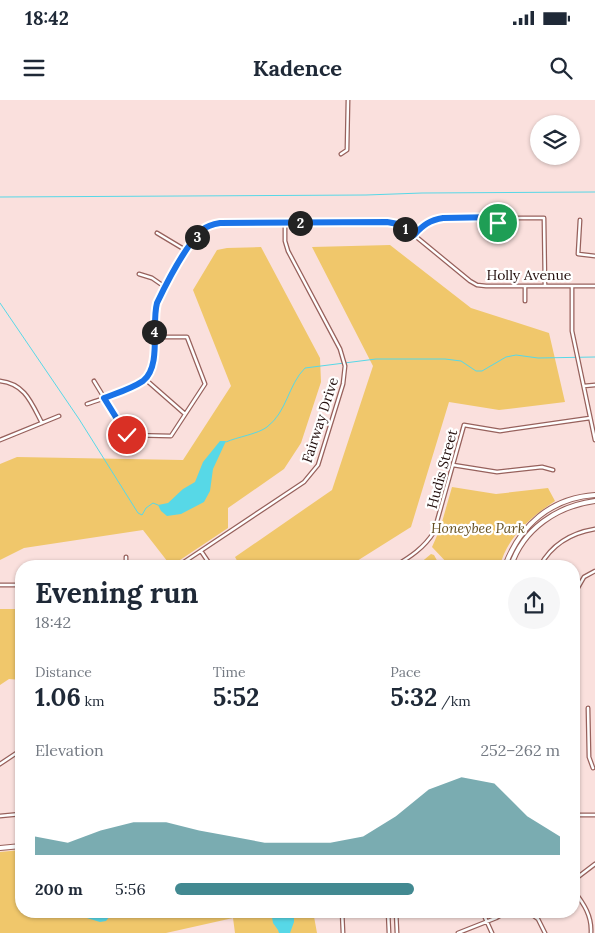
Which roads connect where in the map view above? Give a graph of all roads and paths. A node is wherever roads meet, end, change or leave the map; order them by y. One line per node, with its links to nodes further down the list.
1 (348, 100): 2 (street)
2 (340, 154)
3 (498, 217): 7 (street); 8 (street); 13 (street)
4 (580, 220): 10 (street)
5 (285, 223): 7 (street, Holly Avenue); 9 (street, Holly Avenue); 37 (street, Fairway Drive)
6 (157, 233): 9 (street)
7 (414, 235): 12 (street, Holly Avenue)
8 (499, 241)
9 (187, 251): 16 (street, Holly Avenue)
10 (595, 256)
11 (139, 274): 16 (street)
12 (525, 286): 13 (street, Holly Avenue); 17 (street)
13 (544, 286): 14 (street, Holly Avenue)
14 (572, 286): 15 (street, Holly Avenue); 23 (street)
15 (595, 286)
16 (165, 287): 18 (street, Holly Avenue)
17 (526, 301)
18 (154, 337): 19 (street, Holly Avenue); 26 (street)
19 (145, 379): 24 (street); 26 (street)
20 (0, 381): 29 (street)
21 (94, 381): 24 (street)
22 (595, 385): 23 (street)
23 (583, 386): 28 (street)
24 (104, 398): 25 (street); 26 (street)
25 (87, 404)
26 (185, 414)
27 (59, 416): 29 (street)
28 (590, 418): 31 (street); 32 (street, Hudis Street)
29 (42, 423): 30 (street)
30 (0, 440)
31 (595, 440)
32 (452, 465): 33 (street); 40 (street, Hudis Street)
33 (553, 470)
34 (595, 495): 41 (street)
35 (595, 501): 42 (street)
36 (595, 528): 43 (street)
37 (201, 551): 38 (street, Fairway Drive); 39 (street)
38 (187, 560)
39 (207, 560)
40 (403, 560)
41 (507, 560)
42 (514, 560)
43 (544, 560)
44 (595, 571): 45 (street)
45 (580, 584)
46 (0, 585): 47 (street)
47 (15, 585)
48 (588, 708): 50 (street)
49 (595, 735): 50 (street)
50 (589, 736): 53 (street)
51 (15, 754): 52 (street)
52 (0, 764)
53 (593, 768)
54 (15, 815): 57 (street)
55 (580, 815): 56 (street)
56 (595, 815)
57 (0, 816)
58 (15, 847): 59 (street)
59 (0, 848)
60 (595, 864): 61 (street)
61 (580, 875)
62 (580, 899): 76 (street)
63 (342, 918): 70 (street)
64 (388, 918): 71 (street)
65 (396, 918): 72 (street)
66 (485, 918): 69 (street)
67 (494, 918): 69 (street)
68 (537, 918): 75 (street)
69 (486, 922): 73 (street); 74 (street)
70 (343, 933)
71 (389, 933)
72 (397, 933)
73 (458, 933)
74 (492, 933)
75 (545, 933)
76 (591, 933)

